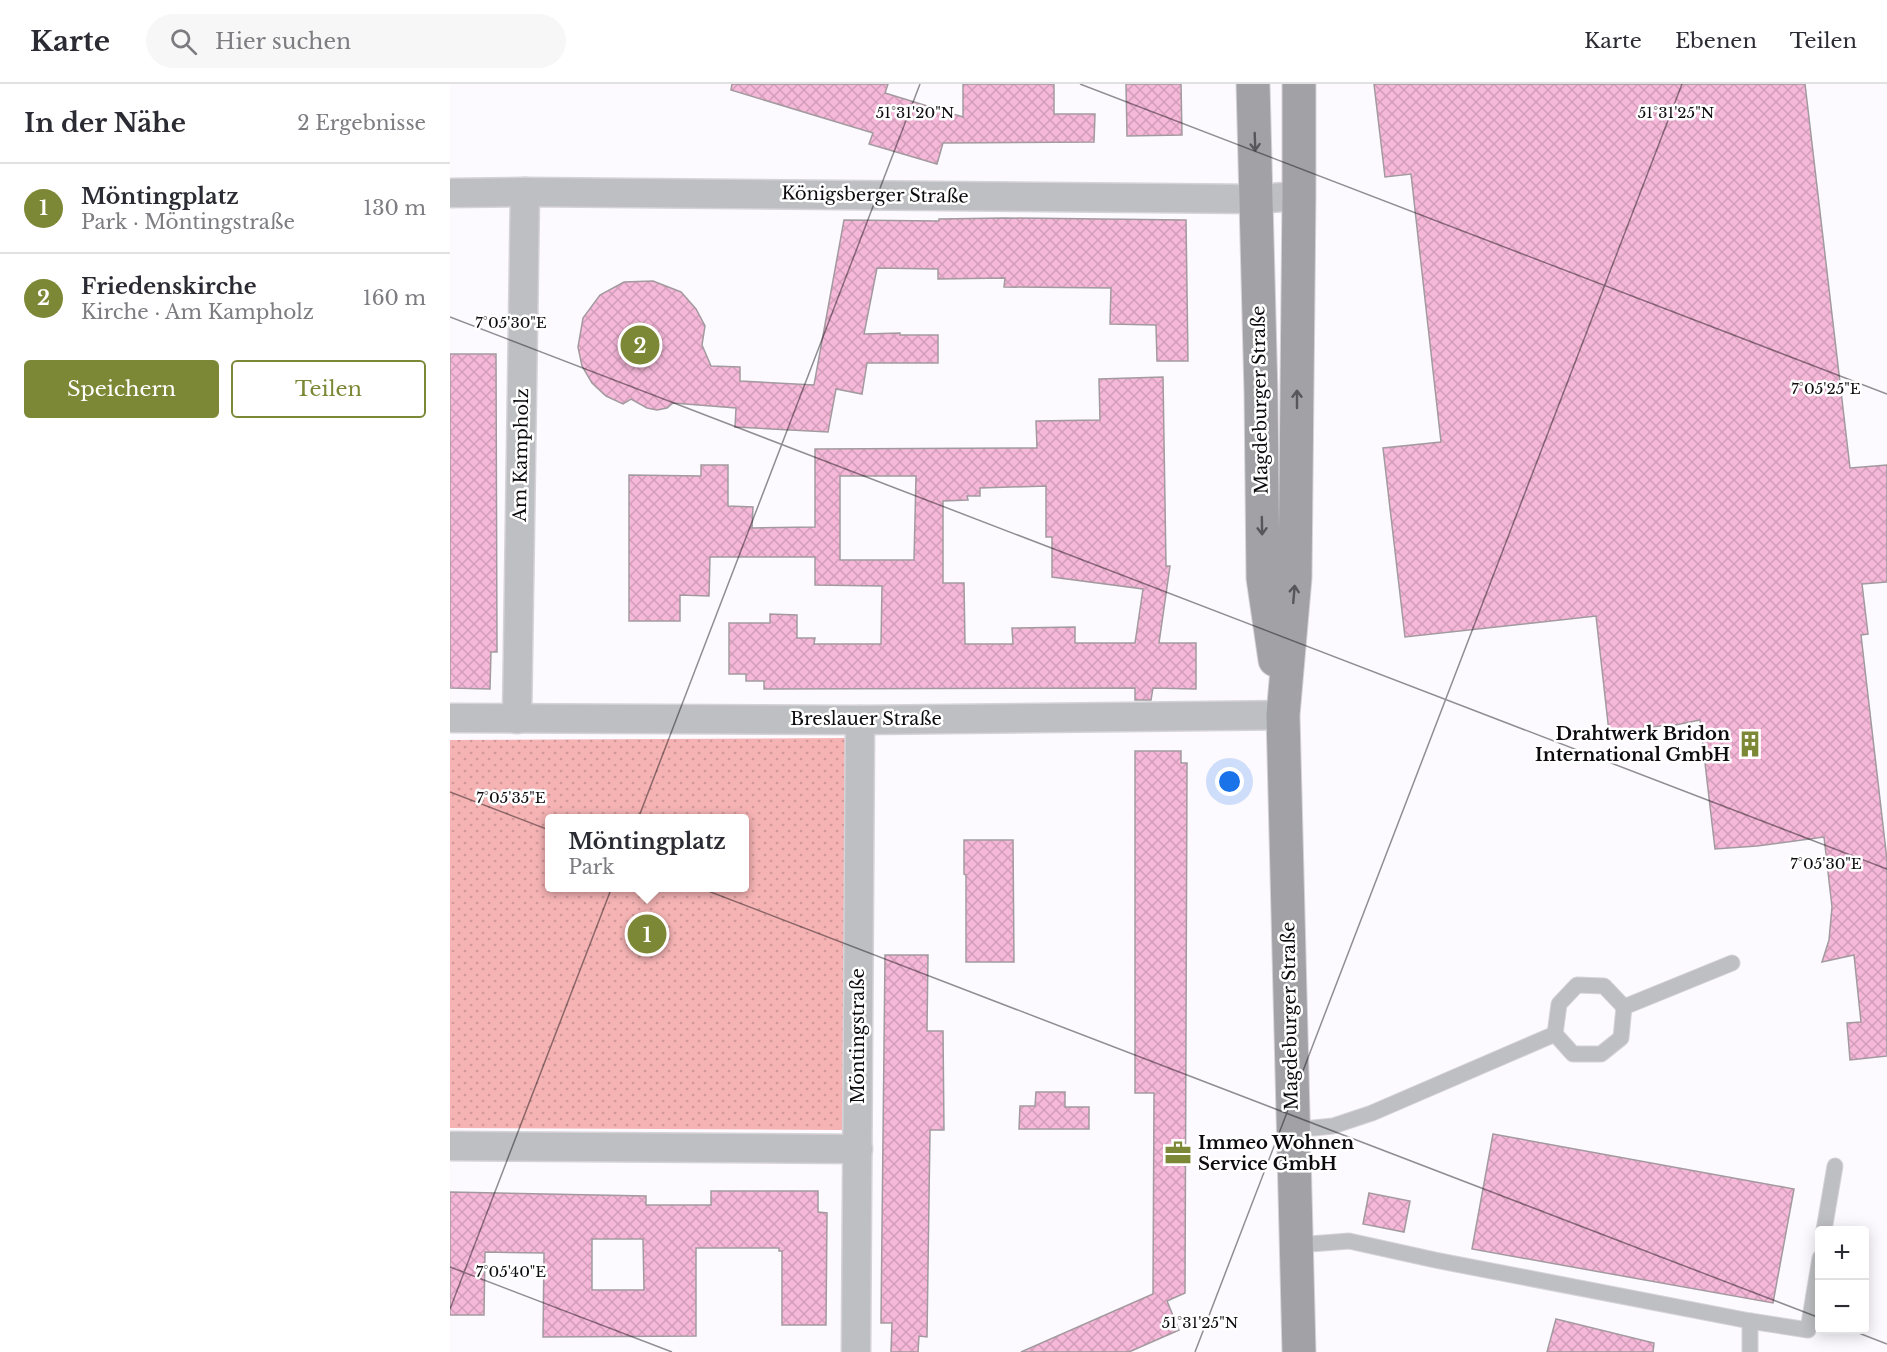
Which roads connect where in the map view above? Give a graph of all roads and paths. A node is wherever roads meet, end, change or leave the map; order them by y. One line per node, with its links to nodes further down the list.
1 (1253, 84): 6 (street, Magdeburger Straße, one-way to 6)
2 (1299, 84): 5 (street, Magdeburger Straße)
3 (525, 192): 4 (street, Königsberger Straße); 6 (street, Königsberger Straße); 9 (street, Am Kampholz)
4 (450, 193)
5 (1299, 196): 6 (street, Königsberger Straße); 7 (street, Magdeburger Straße, one-way to 5)
6 (1257, 199): 7 (street, Magdeburger Straße, one-way to 7)
7 (1282, 715): 10 (street, Breslauer Straße); 14 (street, Magdeburger Straße)
8 (450, 718): 9 (street, Breslauer Straße)
9 (517, 719): 10 (street, Breslauer Straße)
10 (860, 720): 16 (street, Möntingstraße)
11 (1732, 963): 12 (lane)
12 (1624, 1007): 13 (lane); 13 (lane)
13 (1555, 1034): 14 (lane)
14 (1293, 1130): 19 (street, Magdeburger Straße)
15 (450, 1146): 16 (street)
16 (858, 1149): 22 (street, Möntingstraße)
17 (1835, 1166): 18 (lane)
18 (1825, 1226)
19 (1297, 1245): 21 (lane); 23 (street, Magdeburger Straße)
20 (1816, 1280): 21 (lane)
21 (1750, 1321): 24 (lane)
22 (856, 1352)
23 (1299, 1352)
24 (1750, 1352)

